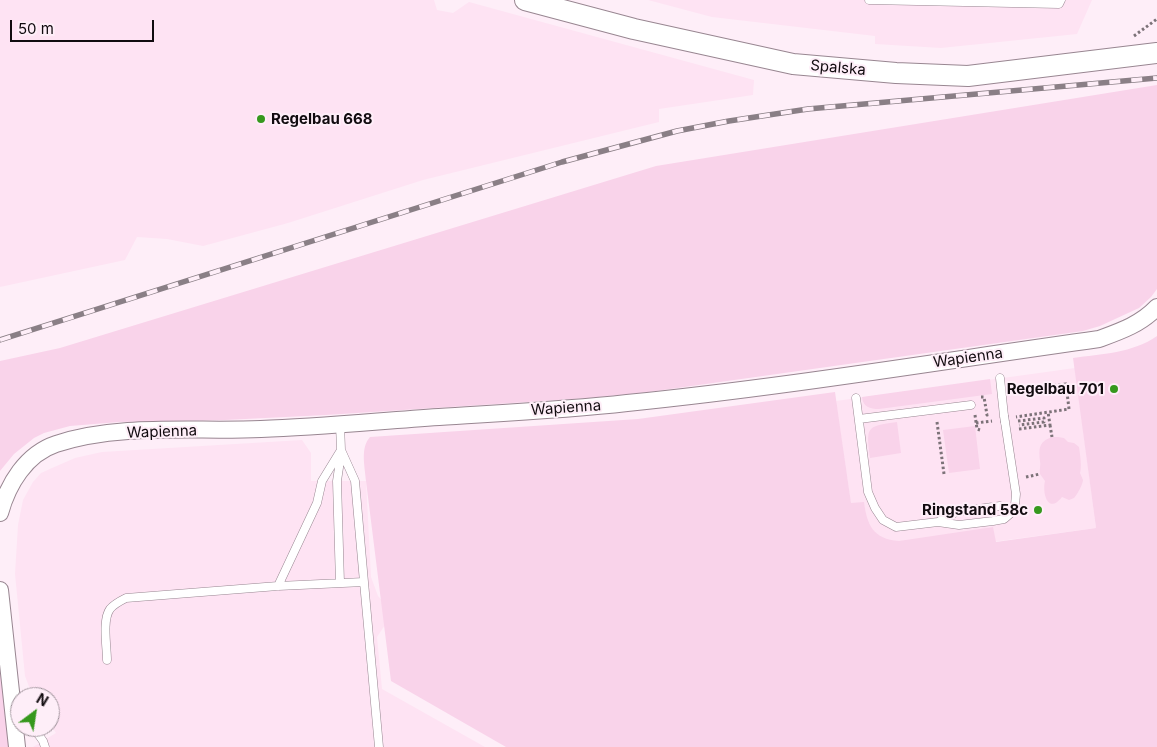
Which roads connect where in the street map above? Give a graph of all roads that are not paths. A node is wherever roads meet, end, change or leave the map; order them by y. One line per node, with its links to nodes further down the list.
1 (526, 0): 4 (street, Spalska)
2 (869, 0): 3 (lane)
3 (1061, 0)
4 (1157, 53)
5 (1157, 307): 10 (street, Wapienna)
6 (1000, 378): 14 (lane)
7 (856, 398): 9 (lane)
8 (971, 404): 9 (lane)
9 (858, 419): 14 (lane)
10 (340, 424): 11 (lane); 13 (street, Wapienna)
11 (341, 450): 15 (lane); 16 (lane); 17 (lane)
12 (1000, 506): 14 (lane)
13 (0, 513)
14 (938, 522)
15 (364, 582): 16 (lane); 21 (lane)
16 (340, 583): 17 (lane)
17 (278, 586): 19 (lane)
18 (0, 590): 20 (street)
19 (107, 660)
20 (10, 693)
21 (379, 747)

